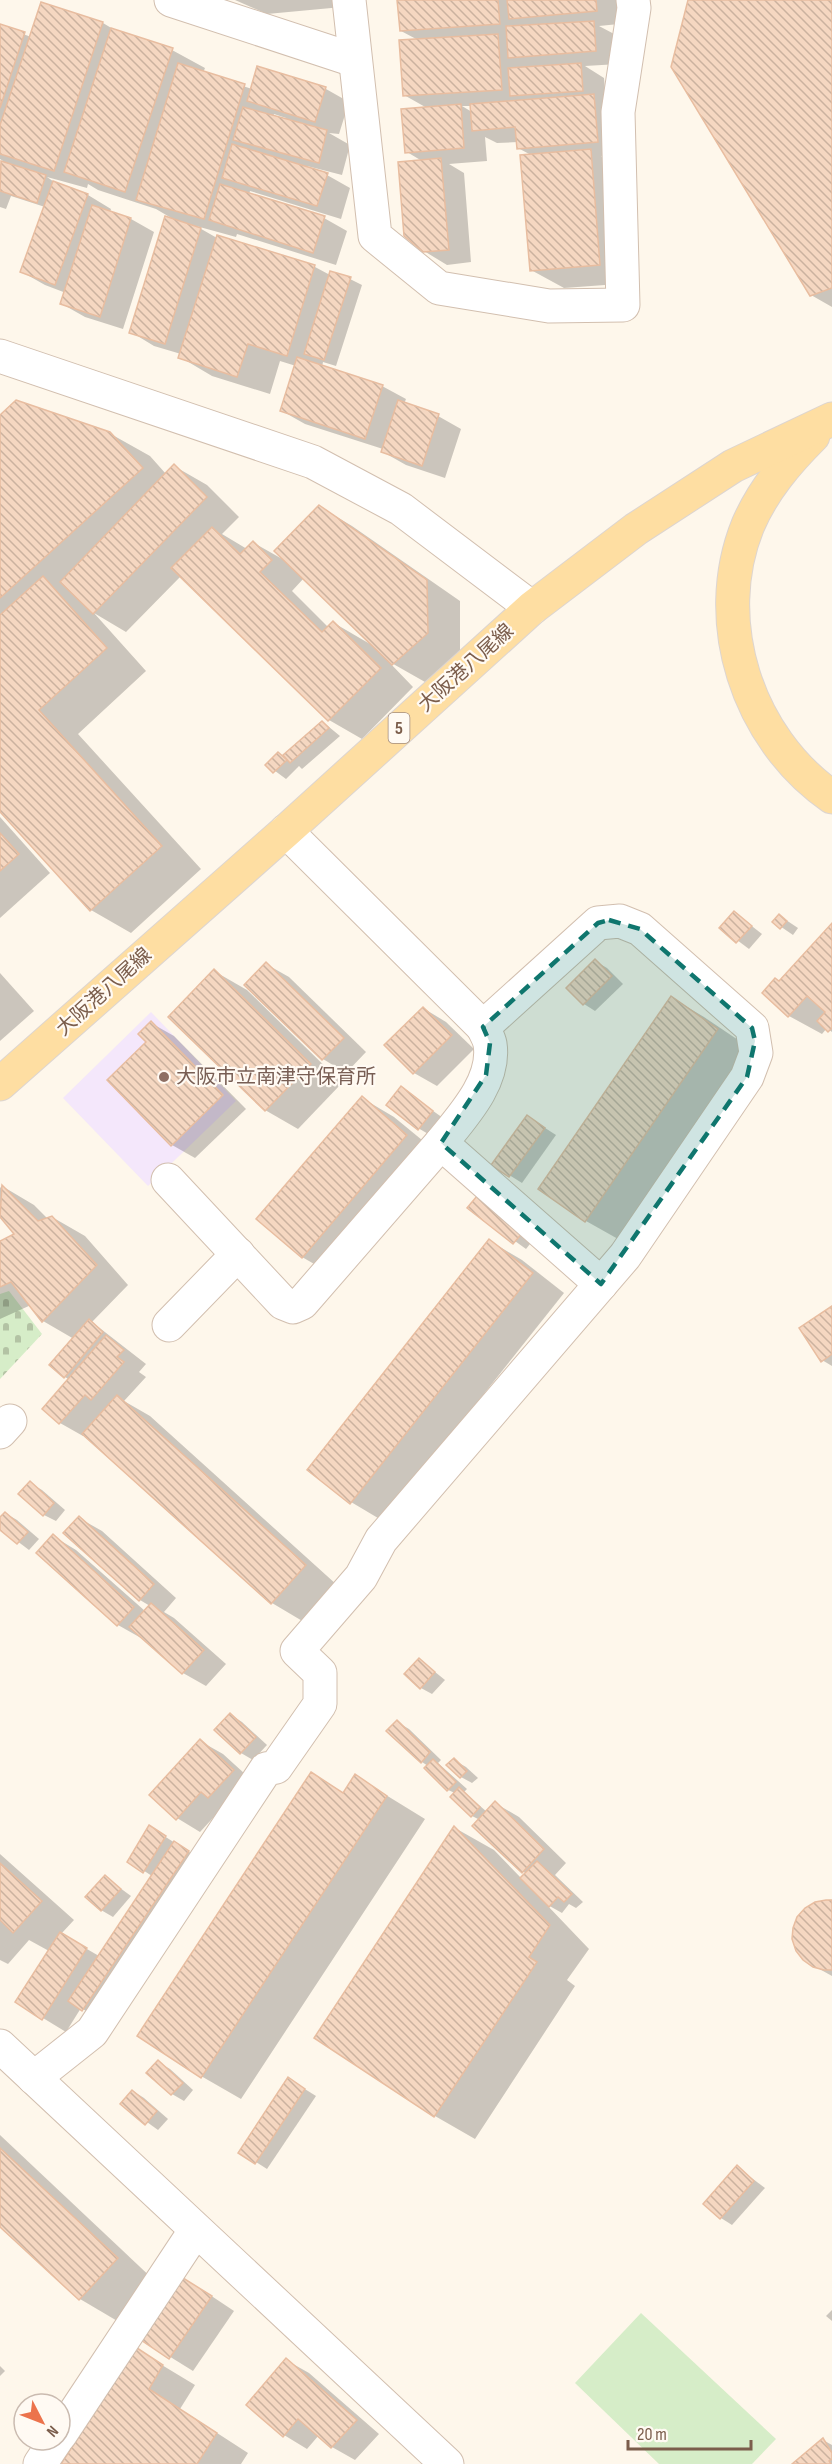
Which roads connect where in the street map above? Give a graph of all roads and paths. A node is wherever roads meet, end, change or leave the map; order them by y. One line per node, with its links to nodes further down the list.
1 (171, 0): 4 (street)
2 (349, 0): 4 (street)
3 (633, 0): 4 (street)
4 (354, 60)
5 (5, 364): 7 (street)
6 (832, 421): 7 (main road, 大阪港八尾線 / 5); 8 (main road, 大阪港八尾線 / 5)
7 (532, 608): 9 (main road, 大阪港八尾線 / 5)
8 (832, 795)
9 (286, 831): 10 (street); 11 (main road, 大阪港八尾線 / 5)
10 (483, 1027): 12 (street); 15 (street)
11 (0, 1084)
12 (441, 1143): 14 (street); 15 (street)
13 (168, 1180): 14 (street)
14 (238, 1254): 16 (street)
15 (601, 1284): 18 (street)
16 (169, 1325)
17 (0, 2046): 18 (street)
18 (34, 2078): 19 (street)
19 (195, 2231): 20 (street); 21 (street)
20 (72, 2417)
21 (447, 2464)

